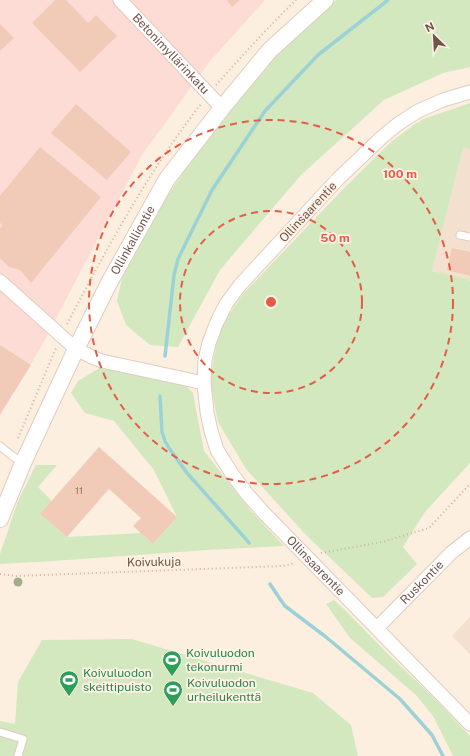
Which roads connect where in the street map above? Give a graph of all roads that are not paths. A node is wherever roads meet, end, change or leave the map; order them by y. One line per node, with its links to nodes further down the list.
1 (120, 0): 4 (street, Betonimyllärinkatu)
2 (325, 0): 4 (street, Ollinkalliontie)
3 (470, 92): 9 (street, Ollinsaarentie)
4 (222, 108): 8 (street, Ollinkalliontie)
5 (460, 235): 6 (lane)
6 (470, 237)
7 (0, 281): 8 (street)
8 (76, 349): 9 (street); 11 (street, Ollinkalliontie)
9 (204, 383): 14 (street, Ollinsaarentie)
10 (0, 446): 11 (lane)
11 (23, 463): 12 (street, Ollinkalliontie)
12 (0, 519)
13 (470, 538): 14 (street, Ruskontie)
14 (377, 628): 15 (street, Ollinsaarentie)
15 (470, 724)
16 (0, 732): 17 (lane)
17 (18, 756)

